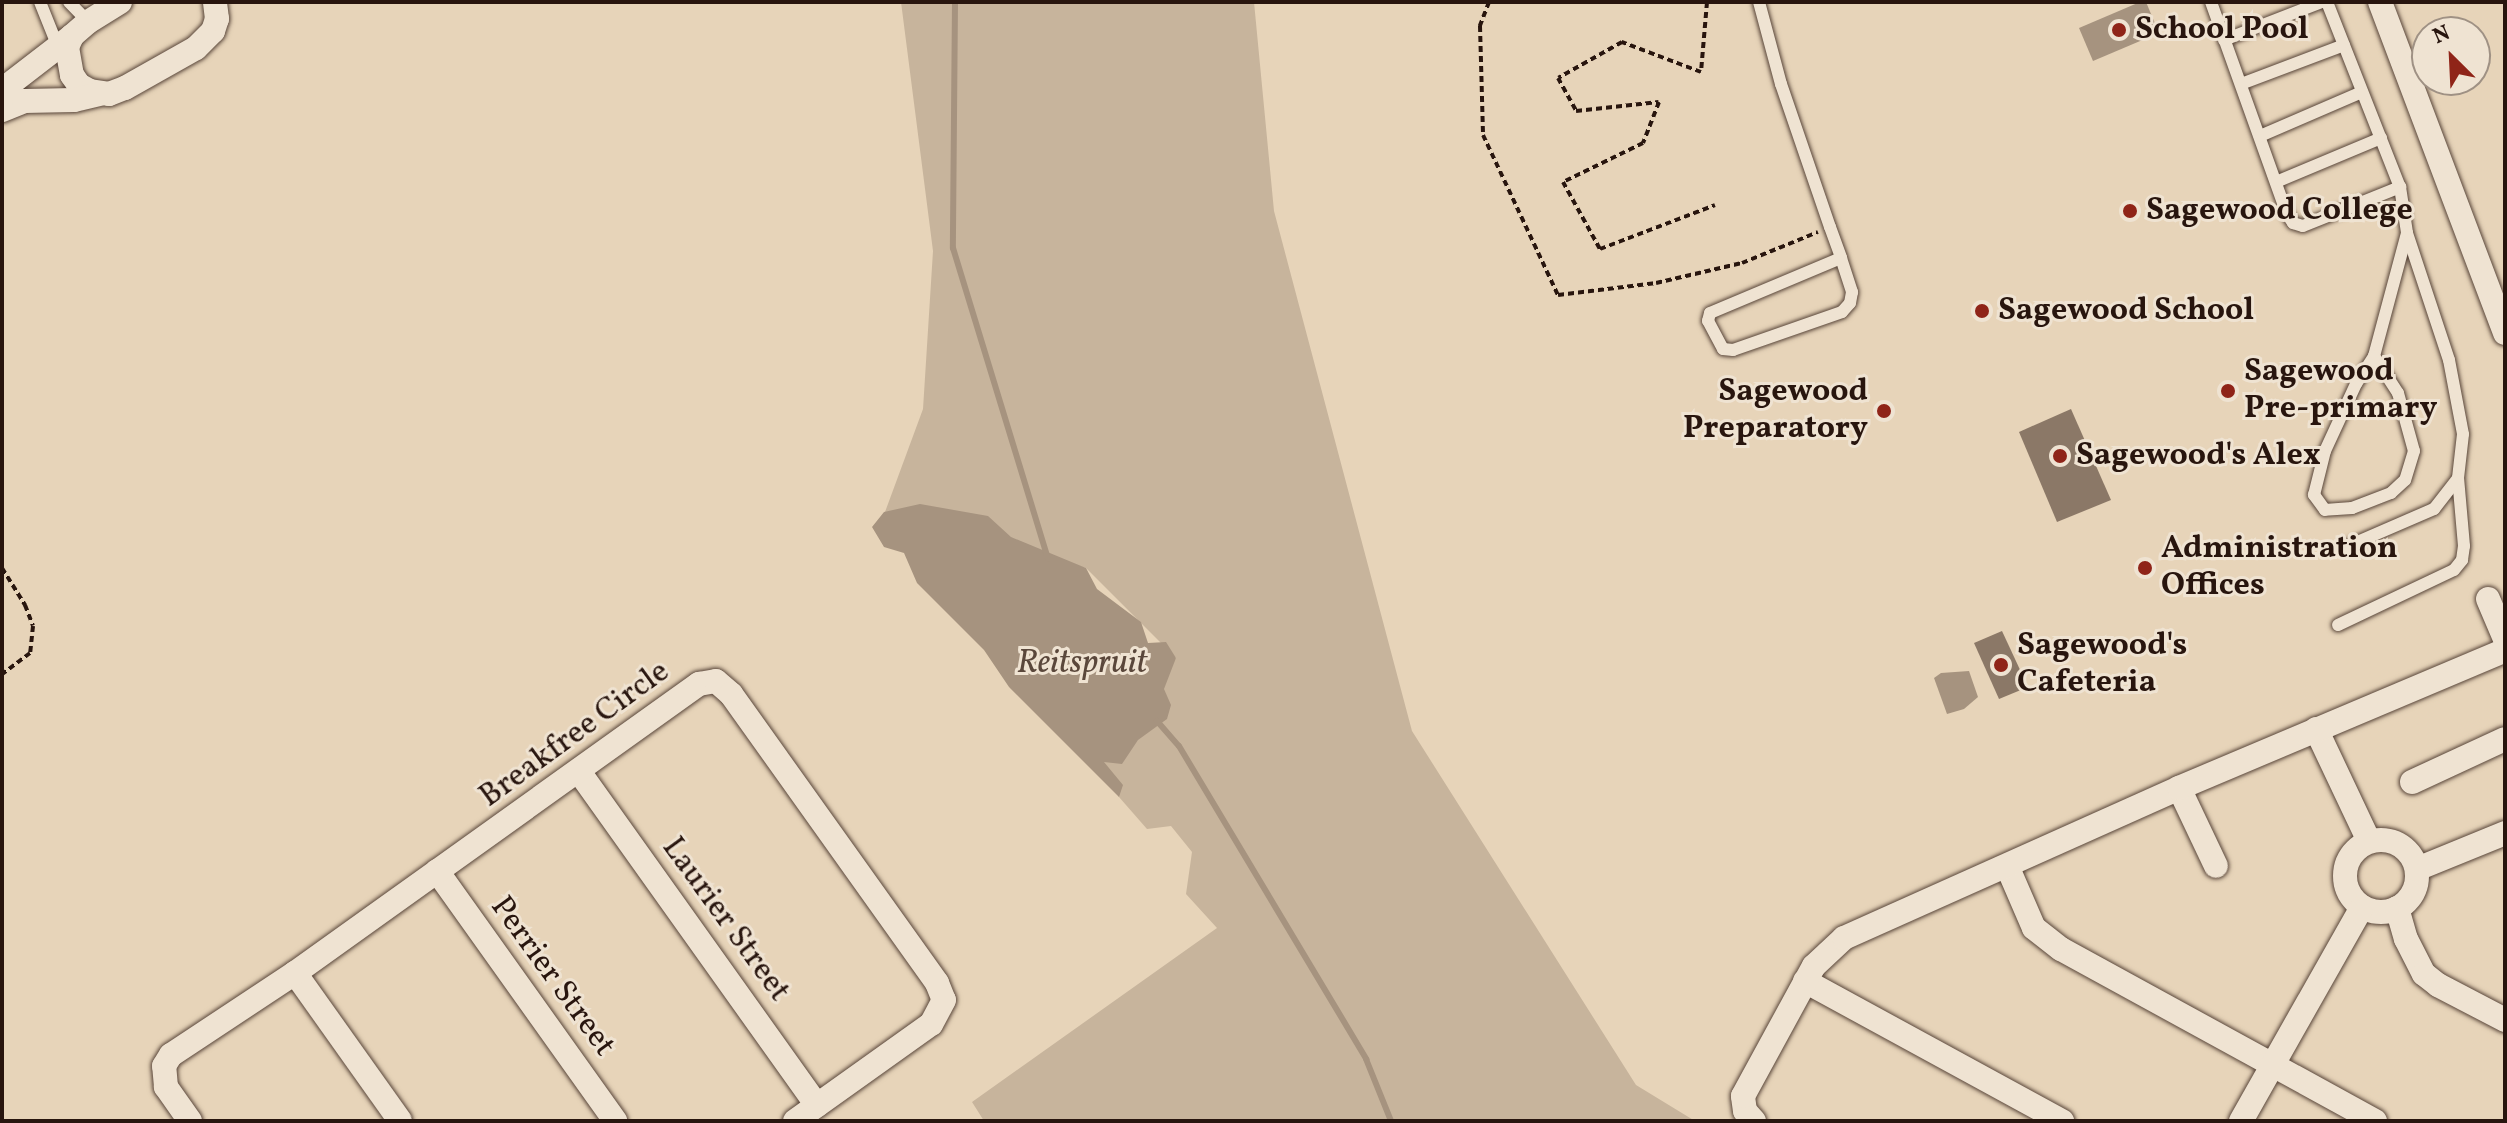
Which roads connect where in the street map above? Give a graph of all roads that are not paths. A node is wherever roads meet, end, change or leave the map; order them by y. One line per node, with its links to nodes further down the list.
1 (40, 2): 9 (lane)
2 (69, 2): 9 (lane)
3 (120, 2): 9 (street)
4 (215, 2): 15 (street)
5 (1759, 2): 22 (lane)
6 (2211, 2): 10 (lane)
7 (2325, 2): 10 (lane); 11 (lane)
8 (2380, 2): 23 (street)
9 (73, 35): 13 (street); 15 (street)
10 (2224, 40): 12 (lane)
11 (2344, 45): 12 (lane); 14 (lane)
12 (2241, 84): 17 (lane)
13 (2, 90)
14 (2362, 92): 17 (lane); 18 (lane)
15 (100, 94): 16 (street)
16 (2, 110)
17 (2260, 136): 19 (lane)
18 (2381, 138): 19 (lane); 20 (lane)
19 (2276, 182): 20 (lane)
20 (2400, 187): 21 (lane)
21 (2407, 233): 24 (lane); 25 (lane)
22 (1841, 258): 22 (lane)
23 (2505, 333)
24 (2374, 356): 24 (lane)
25 (2458, 478): 26 (lane); 28 (lane)
26 (2346, 547)
27 (2488, 599): 29 (street)
28 (2338, 625)
29 (2505, 639)
30 (2505, 650): 31 (street)
31 (2316, 729): 35 (street); 37 (street)
32 (2505, 739): 34 (street)
33 (580, 773): 41 (street, Breakfree Circle); 48 (street, Laurier Street); 48 (street, Breakfree Circle)
34 (2412, 782)
35 (2179, 788): 38 (street); 39 (street)
36 (2505, 833): 40 (street)
37 (2369, 841): 40 (street); 42 (street)
38 (2216, 866)
39 (2008, 868): 45 (street); 47 (street)
40 (2417, 869): 43 (street)
41 (437, 871): 44 (street, Breakfree Circle); 51 (street, Perrier Street)
42 (2362, 907): 43 (street); 47 (street)
43 (2397, 908): 46 (street)
44 (295, 973): 49 (street, Breakfree Circle); 50 (street)
45 (1805, 981): 53 (street); 54 (street)
46 (2505, 1020)
47 (2270, 1065): 55 (street); 56 (street)
48 (817, 1105): 52 (street, Breakfree Circle)
49 (190, 1121)
50 (400, 1121)
51 (615, 1121)
52 (795, 1121)
53 (1754, 1121)
54 (2062, 1121)
55 (2241, 1121)
56 (2375, 1121)

